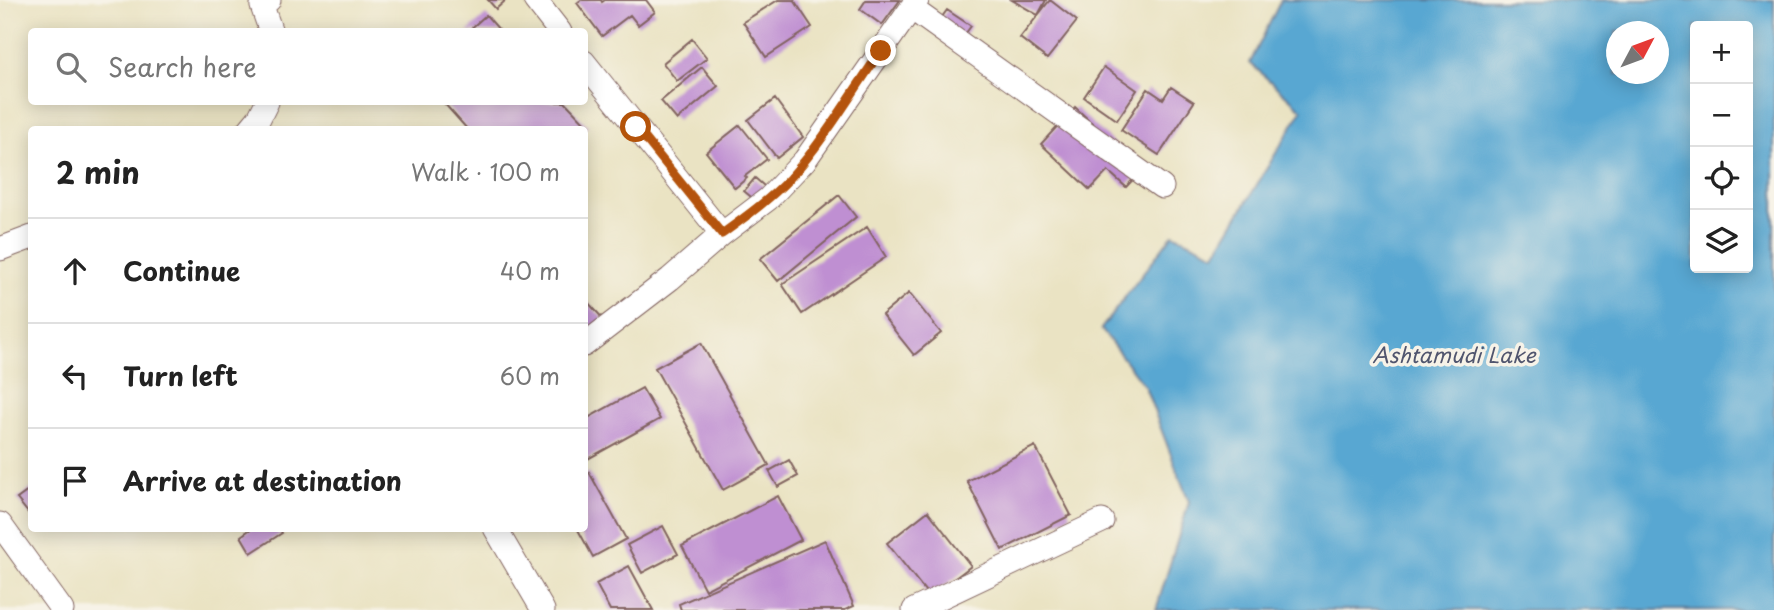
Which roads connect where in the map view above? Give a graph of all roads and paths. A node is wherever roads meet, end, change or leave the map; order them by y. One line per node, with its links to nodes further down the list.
1 (535, 0): 5 (street)
2 (263, 2): 4 (street)
3 (914, 4): 9 (street); 10 (street)
4 (270, 28)
5 (557, 28)
6 (588, 67): 10 (street)
7 (266, 105): 8 (street)
8 (252, 126)
9 (1162, 187)
10 (722, 234): 13 (street)
11 (28, 238): 12 (street)
12 (0, 249)
13 (588, 342)
14 (1102, 521): 19 (street)
15 (0, 524): 17 (street)
16 (497, 532): 18 (street)
17 (53, 607)
18 (542, 610)
19 (914, 610)

